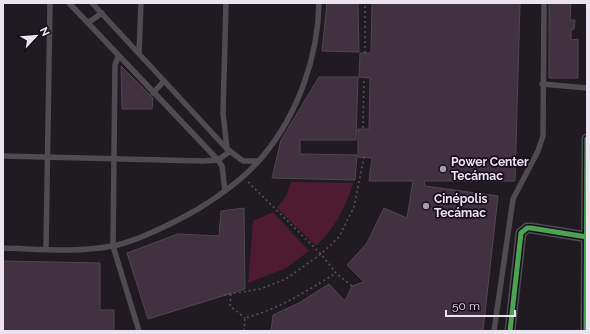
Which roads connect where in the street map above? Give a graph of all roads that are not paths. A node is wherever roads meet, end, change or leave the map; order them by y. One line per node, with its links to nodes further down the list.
1 (50, 3): 19 (lane)
2 (69, 3): 9 (lane)
3 (92, 3): 8 (lane)
4 (141, 3): 10 (lane)
5 (226, 3): 17 (lane)
6 (319, 3): 22 (lane)
7 (544, 3): 13 (lane)
8 (102, 13): 9 (lane); 10 (lane)
9 (89, 22): 11 (lane)
10 (138, 53): 12 (lane)
11 (118, 57): 15 (lane); 20 (lane)
12 (164, 82): 15 (lane); 17 (lane)
13 (542, 84): 14 (lane); 29 (lane)
14 (587, 88)
15 (153, 93): 21 (lane)
16 (587, 139): 24 (street)
17 (228, 151): 21 (lane); 22 (lane)
18 (3, 156): 19 (lane)
19 (46, 156): 20 (lane); 27 (lane)
20 (113, 158): 21 (lane); 25 (lane)
21 (218, 160): 23 (lane)
22 (258, 161): 23 (lane)
23 (226, 190): 25 (lane)
24 (586, 237): 30 (street); 31 (street)
25 (113, 246): 27 (lane); 28 (lane)
26 (3, 248): 27 (lane)
27 (46, 249)
28 (140, 331)
29 (494, 331)
30 (510, 331)
31 (586, 331)

